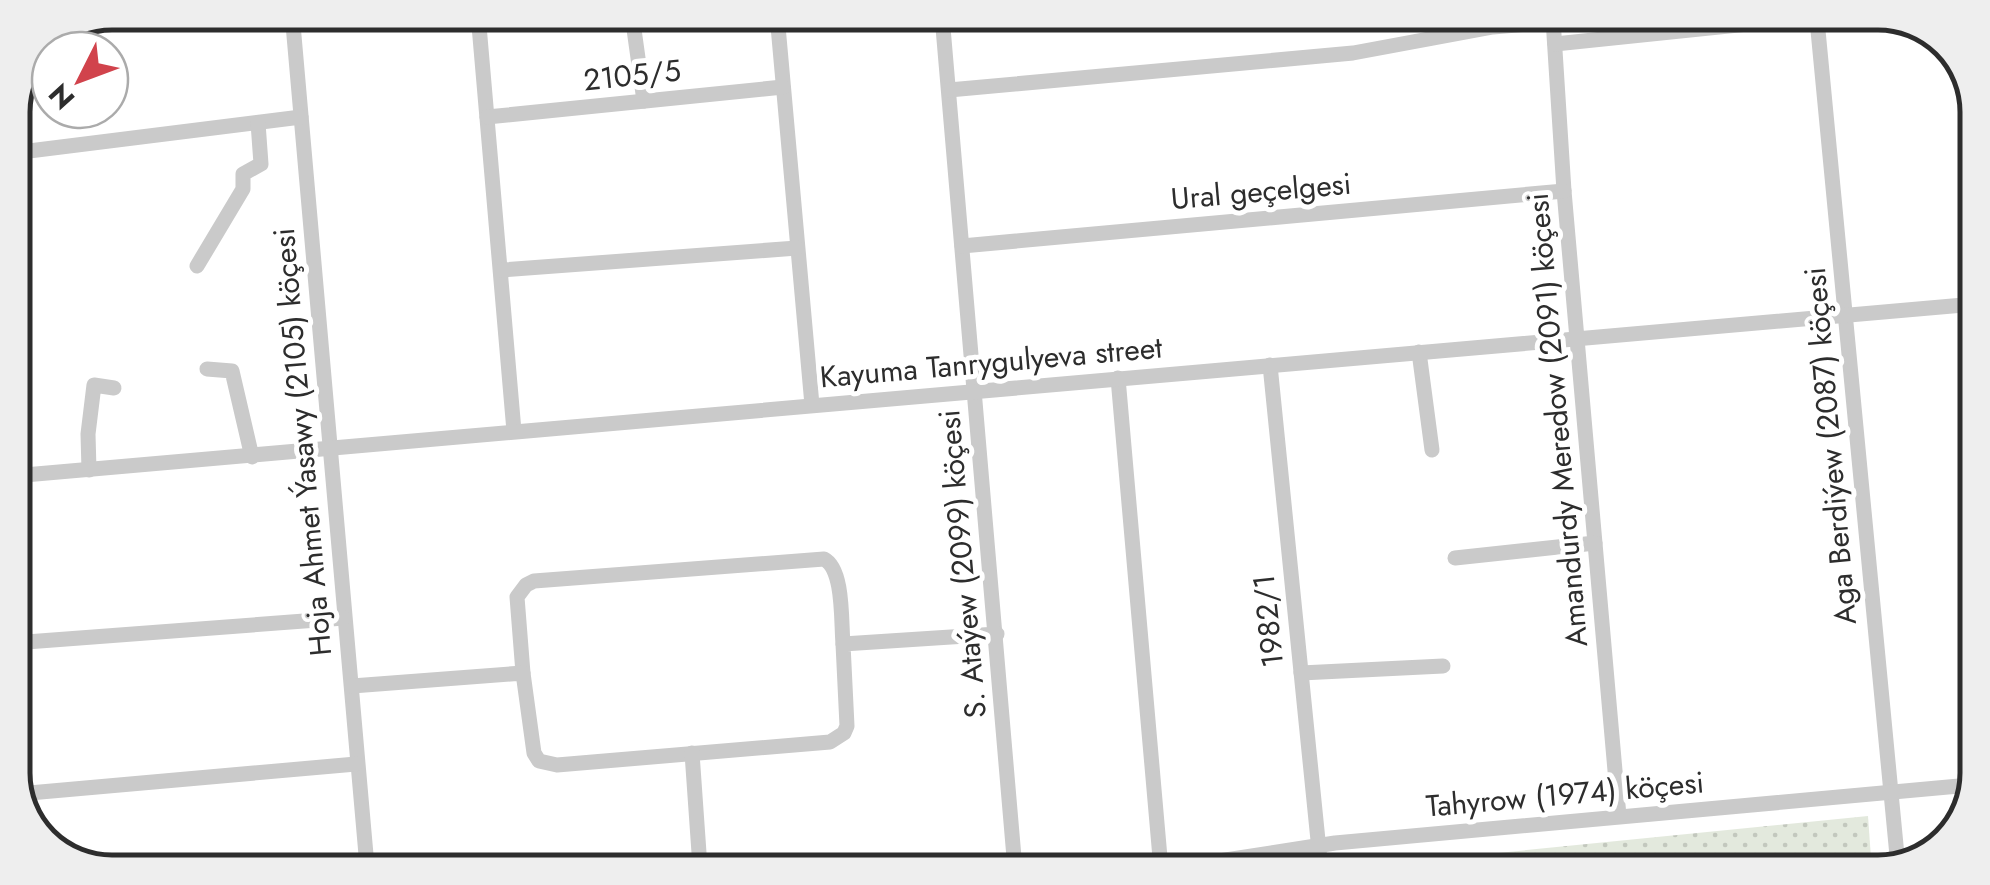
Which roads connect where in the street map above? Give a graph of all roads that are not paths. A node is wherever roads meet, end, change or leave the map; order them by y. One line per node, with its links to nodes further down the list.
1 (1476, 30): 12 (street)
2 (1554, 30): 10 (street, Amandurdy Meredow (2091) köçesi)
3 (1667, 30): 10 (street)
4 (1818, 30): 24 (street, Aga Berdiýew (2087) köçesi)
5 (294, 31): 14 (street, Hoja Ahmet Ýasawy (2105) köçesi)
6 (479, 31): 15 (street)
7 (634, 31): 13 (street)
8 (778, 31): 11 (street)
9 (943, 31): 12 (street, S. Ataýew (2099) köçesi)
10 (1555, 44): 18 (street, Amandurdy Meredow (2091) köçesi)
11 (783, 87): 13 (street, 2105/5); 20 (street)
12 (948, 90): 19 (street, S. Ataýew (2099) köçesi)
13 (644, 101): 15 (street, 2105/5)
14 (301, 117): 16 (street); 34 (street, Hoja Ahmet Ýasawy (2105) köçesi)
15 (487, 117): 22 (street)
16 (258, 122): 17 (street); 21 (street)
17 (30, 150)
18 (1564, 190): 19 (street, Ural geçelgesi); 25 (street, Amandurdy Meredow (2091) köçesi)
19 (962, 246): 31 (street, S. Ataýew (2099) köçesi)
20 (797, 248): 22 (street); 32 (street)
21 (197, 266)
22 (502, 270): 33 (street)
23 (1960, 306): 24 (street, Kayuma Tanrygulyeva street)
24 (1846, 317): 25 (street, Kayuma Tanrygulyeva street); 52 (street, Aga Berdiýew (2087) köçesi)
25 (1577, 338): 26 (street, Kayuma Tanrygulyeva street); 39 (street, Amandurdy Meredow (2091) köçesi)
26 (1419, 352): 27 (street, Kayuma Tanrygulyeva street); 35 (street)
27 (1270, 366): 29 (street, Kayuma Tanrygulyeva street); 47 (street, 1982/1)
28 (207, 369): 36 (street)
29 (1118, 378): 31 (street, Kayuma Tanrygulyeva street); 60 (street)
30 (114, 388): 37 (street)
31 (974, 392): 32 (street, Kayuma Tanrygulyeva street); 42 (street, S. Ataýew (2099) köçesi)
32 (812, 405): 33 (street, Kayuma Tanrygulyeva street)
33 (514, 431): 34 (street, Kayuma Tanrygulyeva street)
34 (332, 450): 36 (street, Kayuma Tanrygulyeva street); 41 (street, Hoja Ahmet Ýasawy (2105) köçesi)
35 (1432, 450)
36 (252, 456): 37 (street, Kayuma Tanrygulyeva street)
37 (89, 470): 38 (street, Kayuma Tanrygulyeva street)
38 (30, 475)
39 (1595, 543): 40 (street); 54 (street, Amandurdy Meredow (2091) köçesi)
40 (1455, 558)
41 (344, 618): 43 (street); 48 (street, Hoja Ahmet Ýasawy (2105) köçesi)
42 (996, 634): 44 (street); 59 (street, S. Ataýew (2099) köçesi)
43 (30, 642)
44 (843, 644): 46 (street); 49 (street)
45 (1443, 666): 47 (street)
46 (523, 673): 48 (street); 49 (street)
47 (1301, 674): 55 (street, 1982/1)
48 (352, 686): 50 (street, Hoja Ahmet Ýasawy (2105) köçesi)
49 (692, 753): 58 (street)
50 (356, 764): 53 (street); 57 (street, Hoja Ahmet Ýasawy (2105) köçesi)
51 (1958, 786): 52 (street, Tahyrow (1974) köçesi)
52 (1891, 792): 54 (street, Tahyrow (1974) köçesi); 56 (street, Aga Berdiýew (2087) köçesi)
53 (33, 793)
54 (1619, 816): 55 (street, Tahyrow (1974) köçesi)
55 (1318, 846): 61 (street, Tahyrow (1974) köçesi); 62 (street, 1982/1)
56 (1897, 852)
57 (366, 855)
58 (699, 855)
59 (1014, 855)
60 (1163, 855)
61 (1260, 855)
62 (1319, 855)

